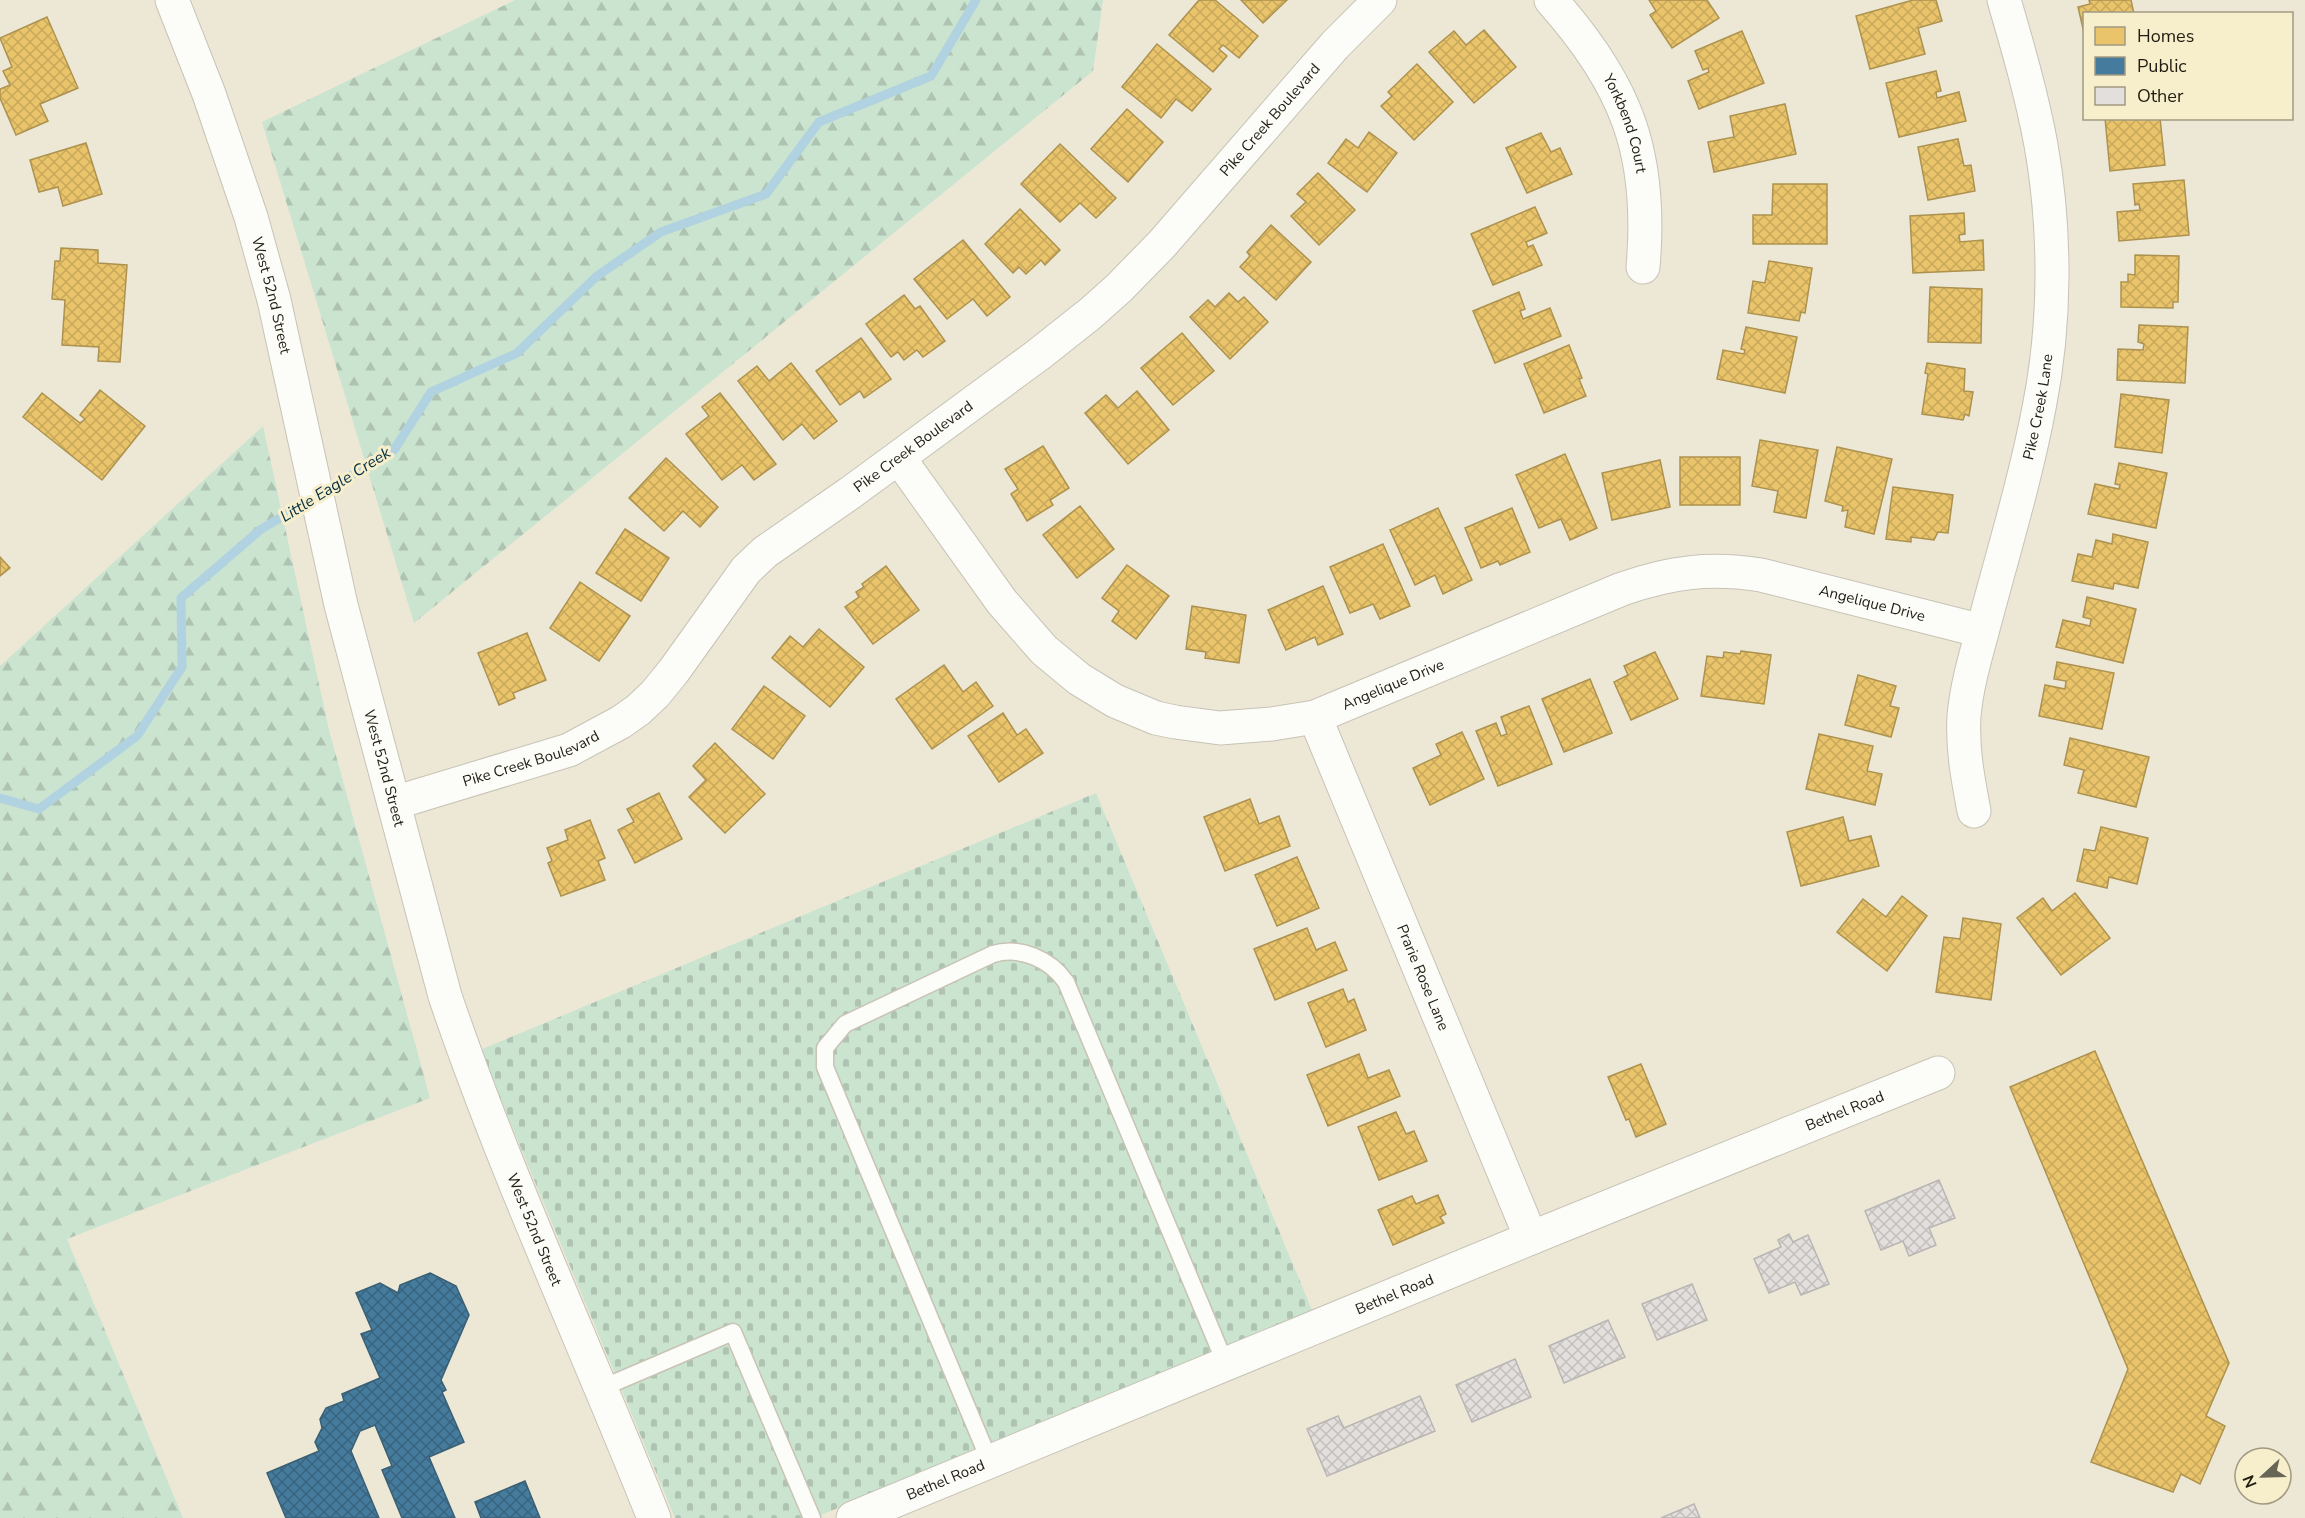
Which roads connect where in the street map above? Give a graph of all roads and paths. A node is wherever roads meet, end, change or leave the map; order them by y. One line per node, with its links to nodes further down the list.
1 (172, 0): 9 (street, West 52nd Street)
2 (1380, 0): 6 (street, Pike Creek Boulevard)
3 (1551, 0): 5 (street, Yorkbend Court)
4 (2004, 0): 7 (street, Pike Creek Lane)
5 (1643, 267)
6 (899, 458): 8 (street, Angelique Drive); 9 (street, Pike Creek Boulevard)
7 (1982, 631): 8 (street, Angelique Drive); 10 (street, Pike Creek Lane)
8 (1315, 717): 12 (street, Prarie Rose Lane)
9 (394, 803): 14 (street, West 52nd Street)
10 (1974, 811)
11 (1938, 1073): 12 (street, Bethel Road)
12 (1532, 1238): 13 (street, Bethel Road)
13 (1226, 1365): 15 (street, Bethel Road); 15 (lane)
14 (602, 1388): 16 (street, West 52nd Street); 17 (lane)
15 (990, 1462): 18 (street, Bethel Road)
16 (654, 1518)
17 (812, 1518)
18 (853, 1518)

